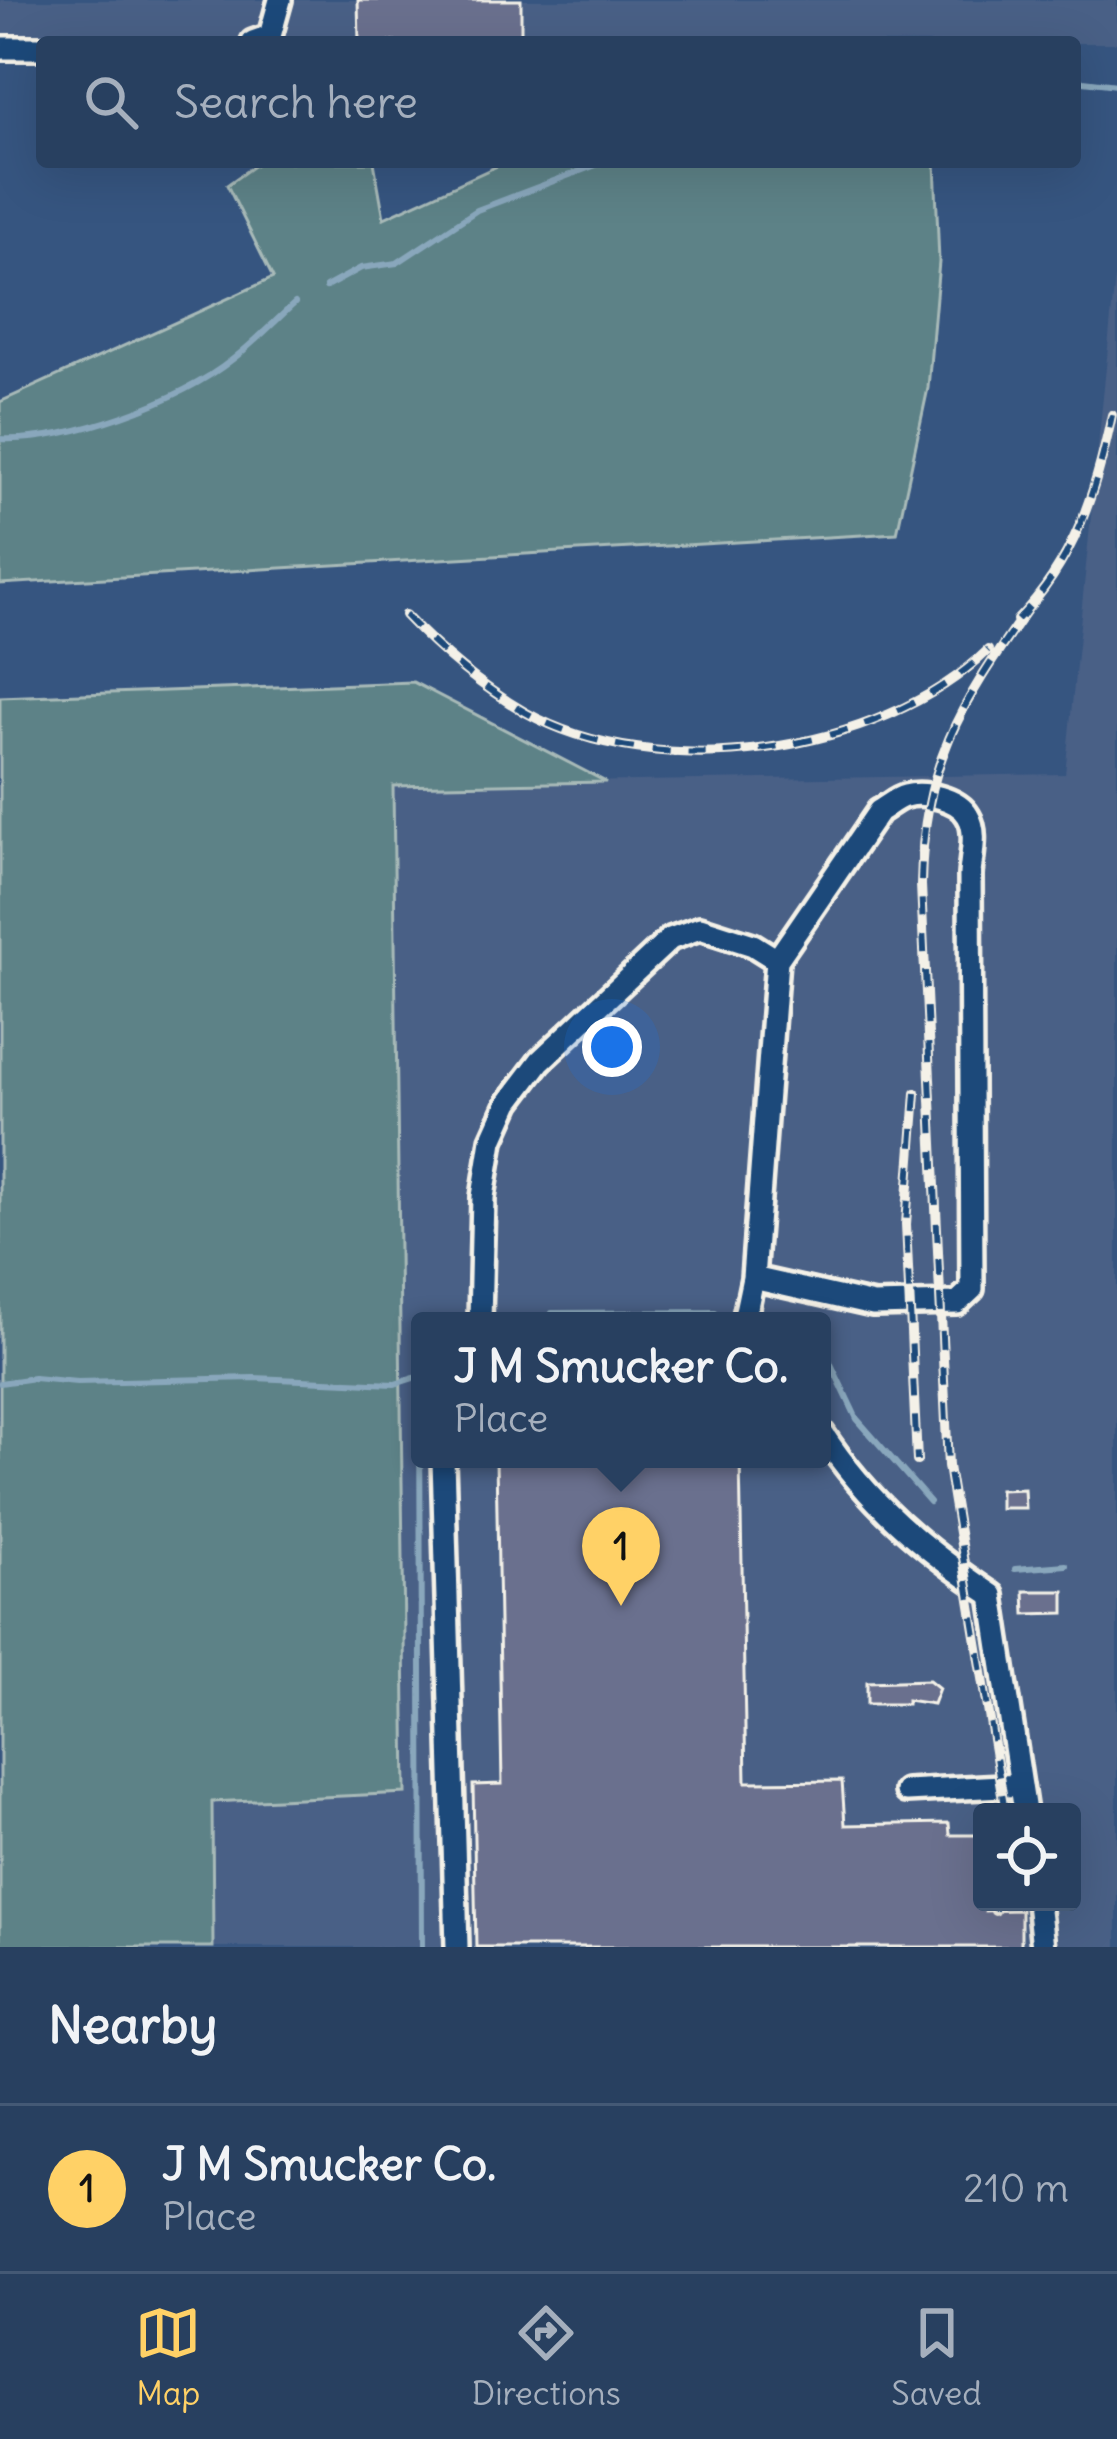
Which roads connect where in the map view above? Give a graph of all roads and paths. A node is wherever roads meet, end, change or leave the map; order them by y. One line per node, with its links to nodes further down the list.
1 (280, 0): 2 (lane)
2 (270, 36)
3 (0, 48): 4 (lane)
4 (36, 48)
5 (777, 960): 6 (lane); 6 (lane); 7 (lane)
6 (753, 1278): 8 (lane)
7 (481, 1312)
8 (746, 1312)
9 (831, 1445): 11 (lane)
10 (443, 1468): 15 (lane)
11 (1021, 1785): 12 (lane); 13 (lane)
12 (906, 1791)
13 (1024, 1803)
14 (1039, 1911): 16 (lane)
15 (457, 1947)
16 (1043, 1947)

